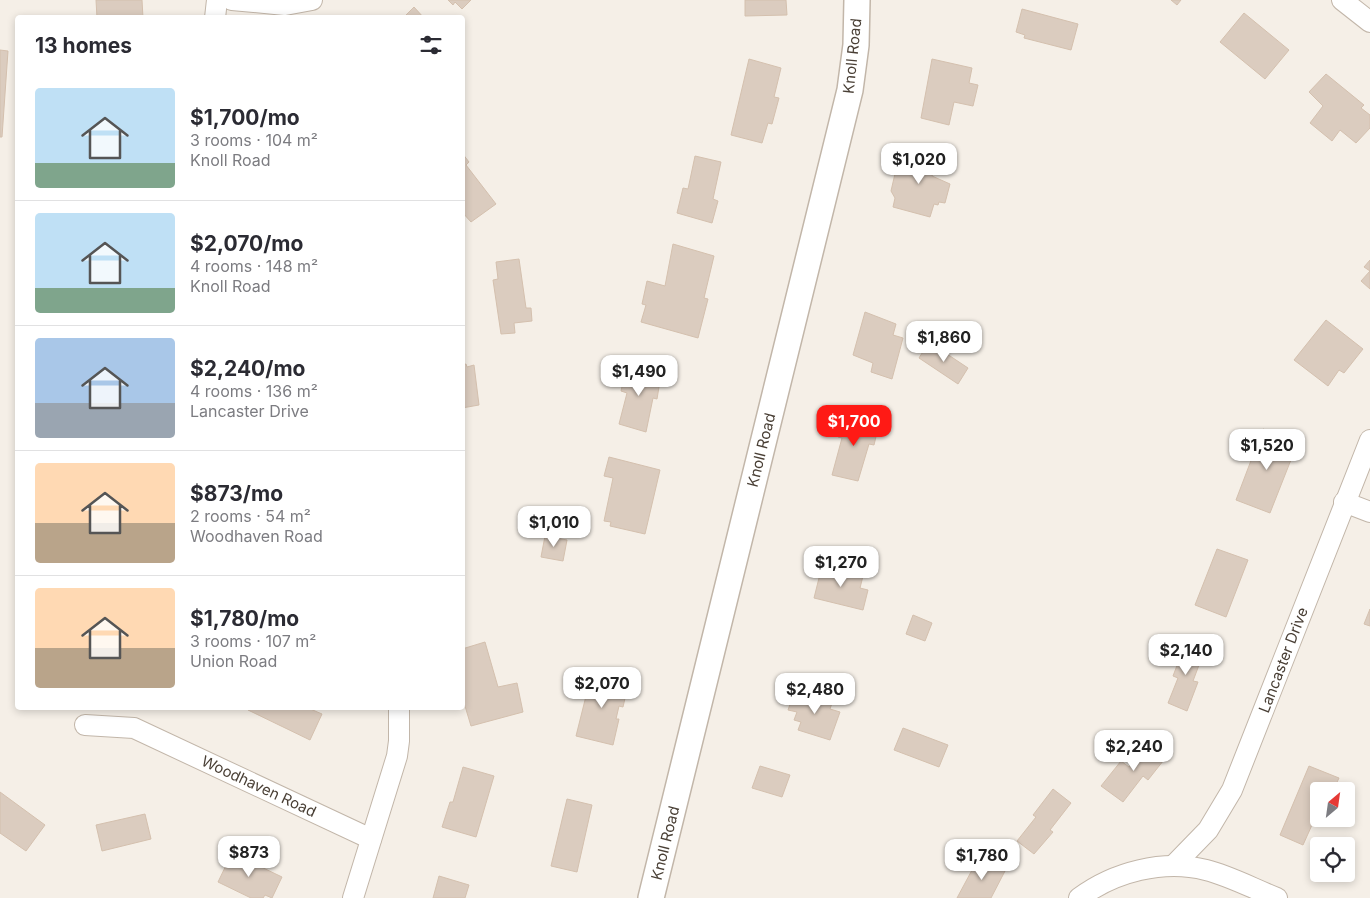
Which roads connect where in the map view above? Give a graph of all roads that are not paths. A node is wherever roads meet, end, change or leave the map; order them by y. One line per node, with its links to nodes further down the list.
1 (217, 0): 6 (street)
2 (232, 0): 3 (street)
3 (312, 0)
4 (857, 0): 16 (street, Knoll Road)
5 (1342, 0): 7 (street)
6 (216, 15)
7 (1370, 22)
8 (1370, 440): 9 (street, Lancaster Drive)
9 (1344, 502): 10 (street); 14 (street, Lancaster Drive)
10 (1370, 512)
11 (399, 710): 13 (street)
12 (85, 725): 13 (street, Woodhaven Road)
13 (371, 838): 15 (street)
14 (1173, 866): 17 (street); 18 (street)
15 (354, 898)
16 (651, 898)
17 (1079, 898)
18 (1277, 898)

